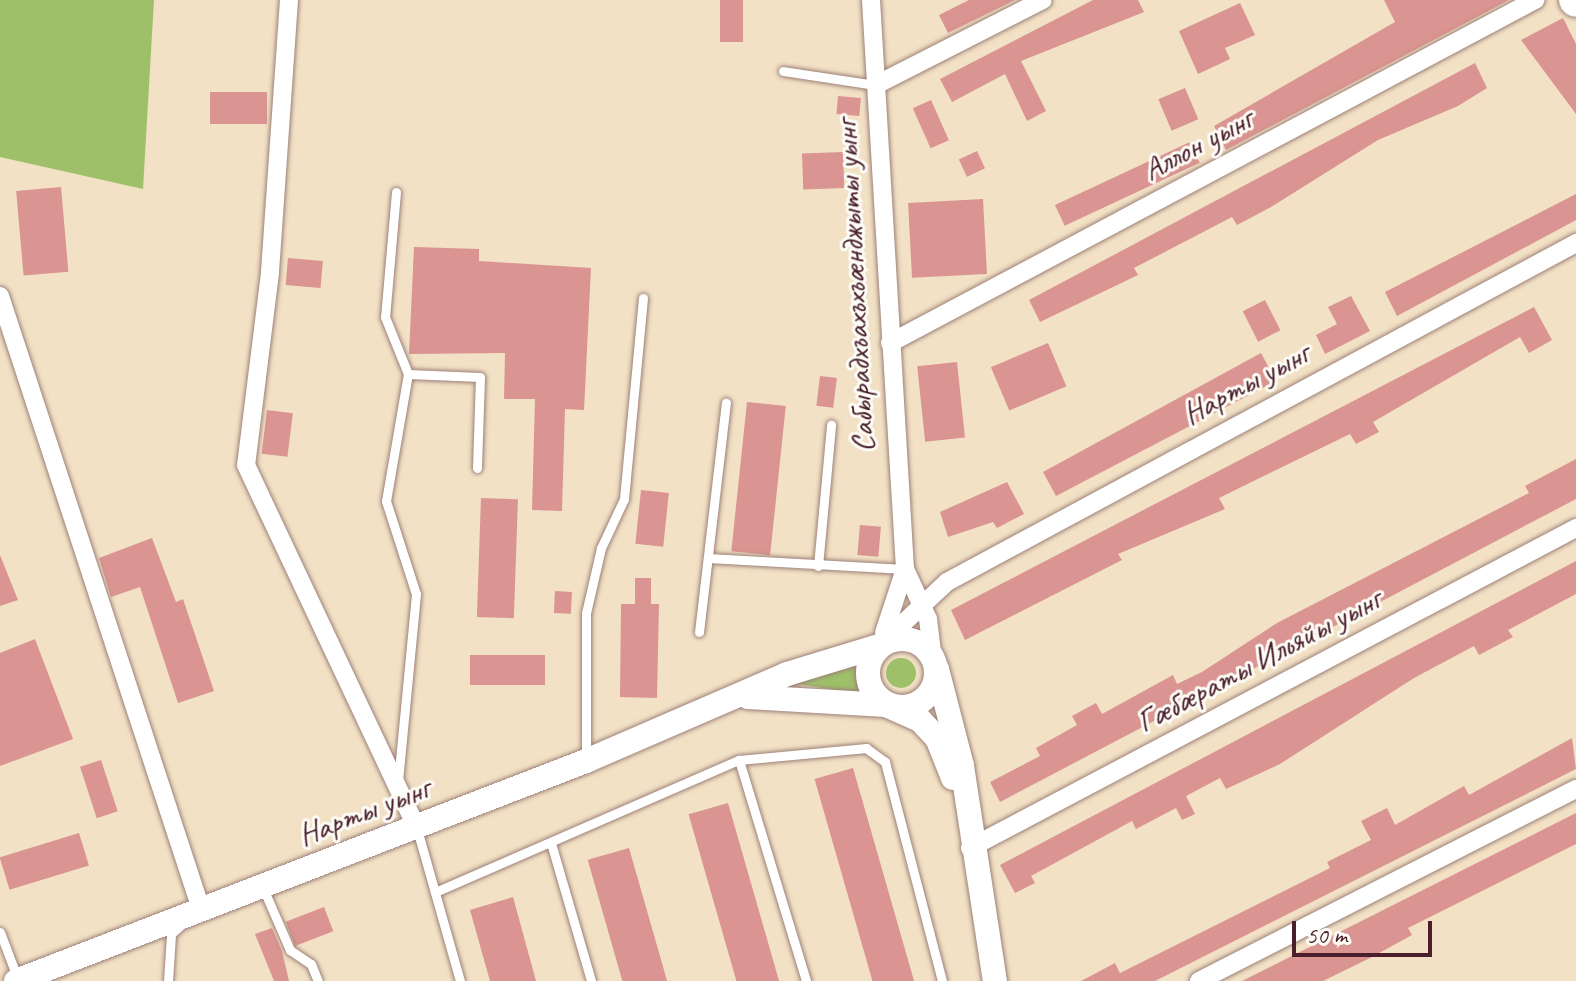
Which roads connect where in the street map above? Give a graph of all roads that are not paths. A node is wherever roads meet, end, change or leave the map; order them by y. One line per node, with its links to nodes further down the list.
1 (289, 0): 30 (street)
2 (871, 0): 6 (street, Сабырадхъахъхъæнджыты уынг)
3 (1043, 0): 6 (street)
4 (1535, 0): 11 (street, Аллон уынг)
5 (783, 71): 6 (lane)
6 (876, 85): 11 (street, Сабырадхъахъхъæнджыты уынг)
7 (396, 192): 12 (lane)
8 (1576, 243): 20 (street, Нарты уынг)
9 (0, 296): 38 (street)
10 (643, 298): 29 (lane)
11 (890, 343): 19 (street, Сабырадхъахъхъæнджыты уынг)
12 (408, 374): 15 (lane); 30 (lane)
13 (726, 403): 17 (lane)
14 (831, 425): 18 (lane)
15 (477, 468)
16 (1576, 528): 35 (street, Гæбæраты Ильяйы уынг)
17 (708, 558): 18 (lane); 23 (lane)
18 (818, 566): 19 (lane)
19 (905, 569): 21 (street); 24 (street)
20 (947, 582): 21 (street, Нарты уынг); 22 (street)
21 (921, 600): 22 (street); 24 (street, Нарты уынг)
22 (928, 619): 25 (street)
23 (699, 632)
24 (879, 646): 25 (street, Нарты уынг); 26 (street, Нарты уынг); 27 (street)
25 (935, 664): 27 (street, Нарты уынг); 32 (street)
26 (734, 698): 27 (street, Нарты уынг); 29 (street, Нарты уынг)
27 (886, 705): 32 (street)
28 (739, 760): 34 (lane); 45 (lane); 46 (lane)
29 (586, 761): 33 (street, Нарты уынг)
30 (397, 788): 33 (street)
31 (1576, 789): 48 (street)
32 (963, 802): 35 (street)
33 (416, 826): 36 (street, Нарты уынг); 37 (lane)
34 (551, 843): 37 (lane); 44 (lane)
35 (970, 848): 47 (street)
36 (262, 885): 38 (street, Нарты уынг); 42 (lane)
37 (435, 892): 43 (lane)
38 (201, 909): 40 (street, Нарты уынг); 41 (lane)
39 (0, 932): 40 (lane)
40 (17, 980)
41 (168, 981)
42 (318, 981)
43 (460, 981)
44 (591, 981)
45 (806, 981)
46 (942, 981)
47 (995, 981)
48 (1199, 981)

